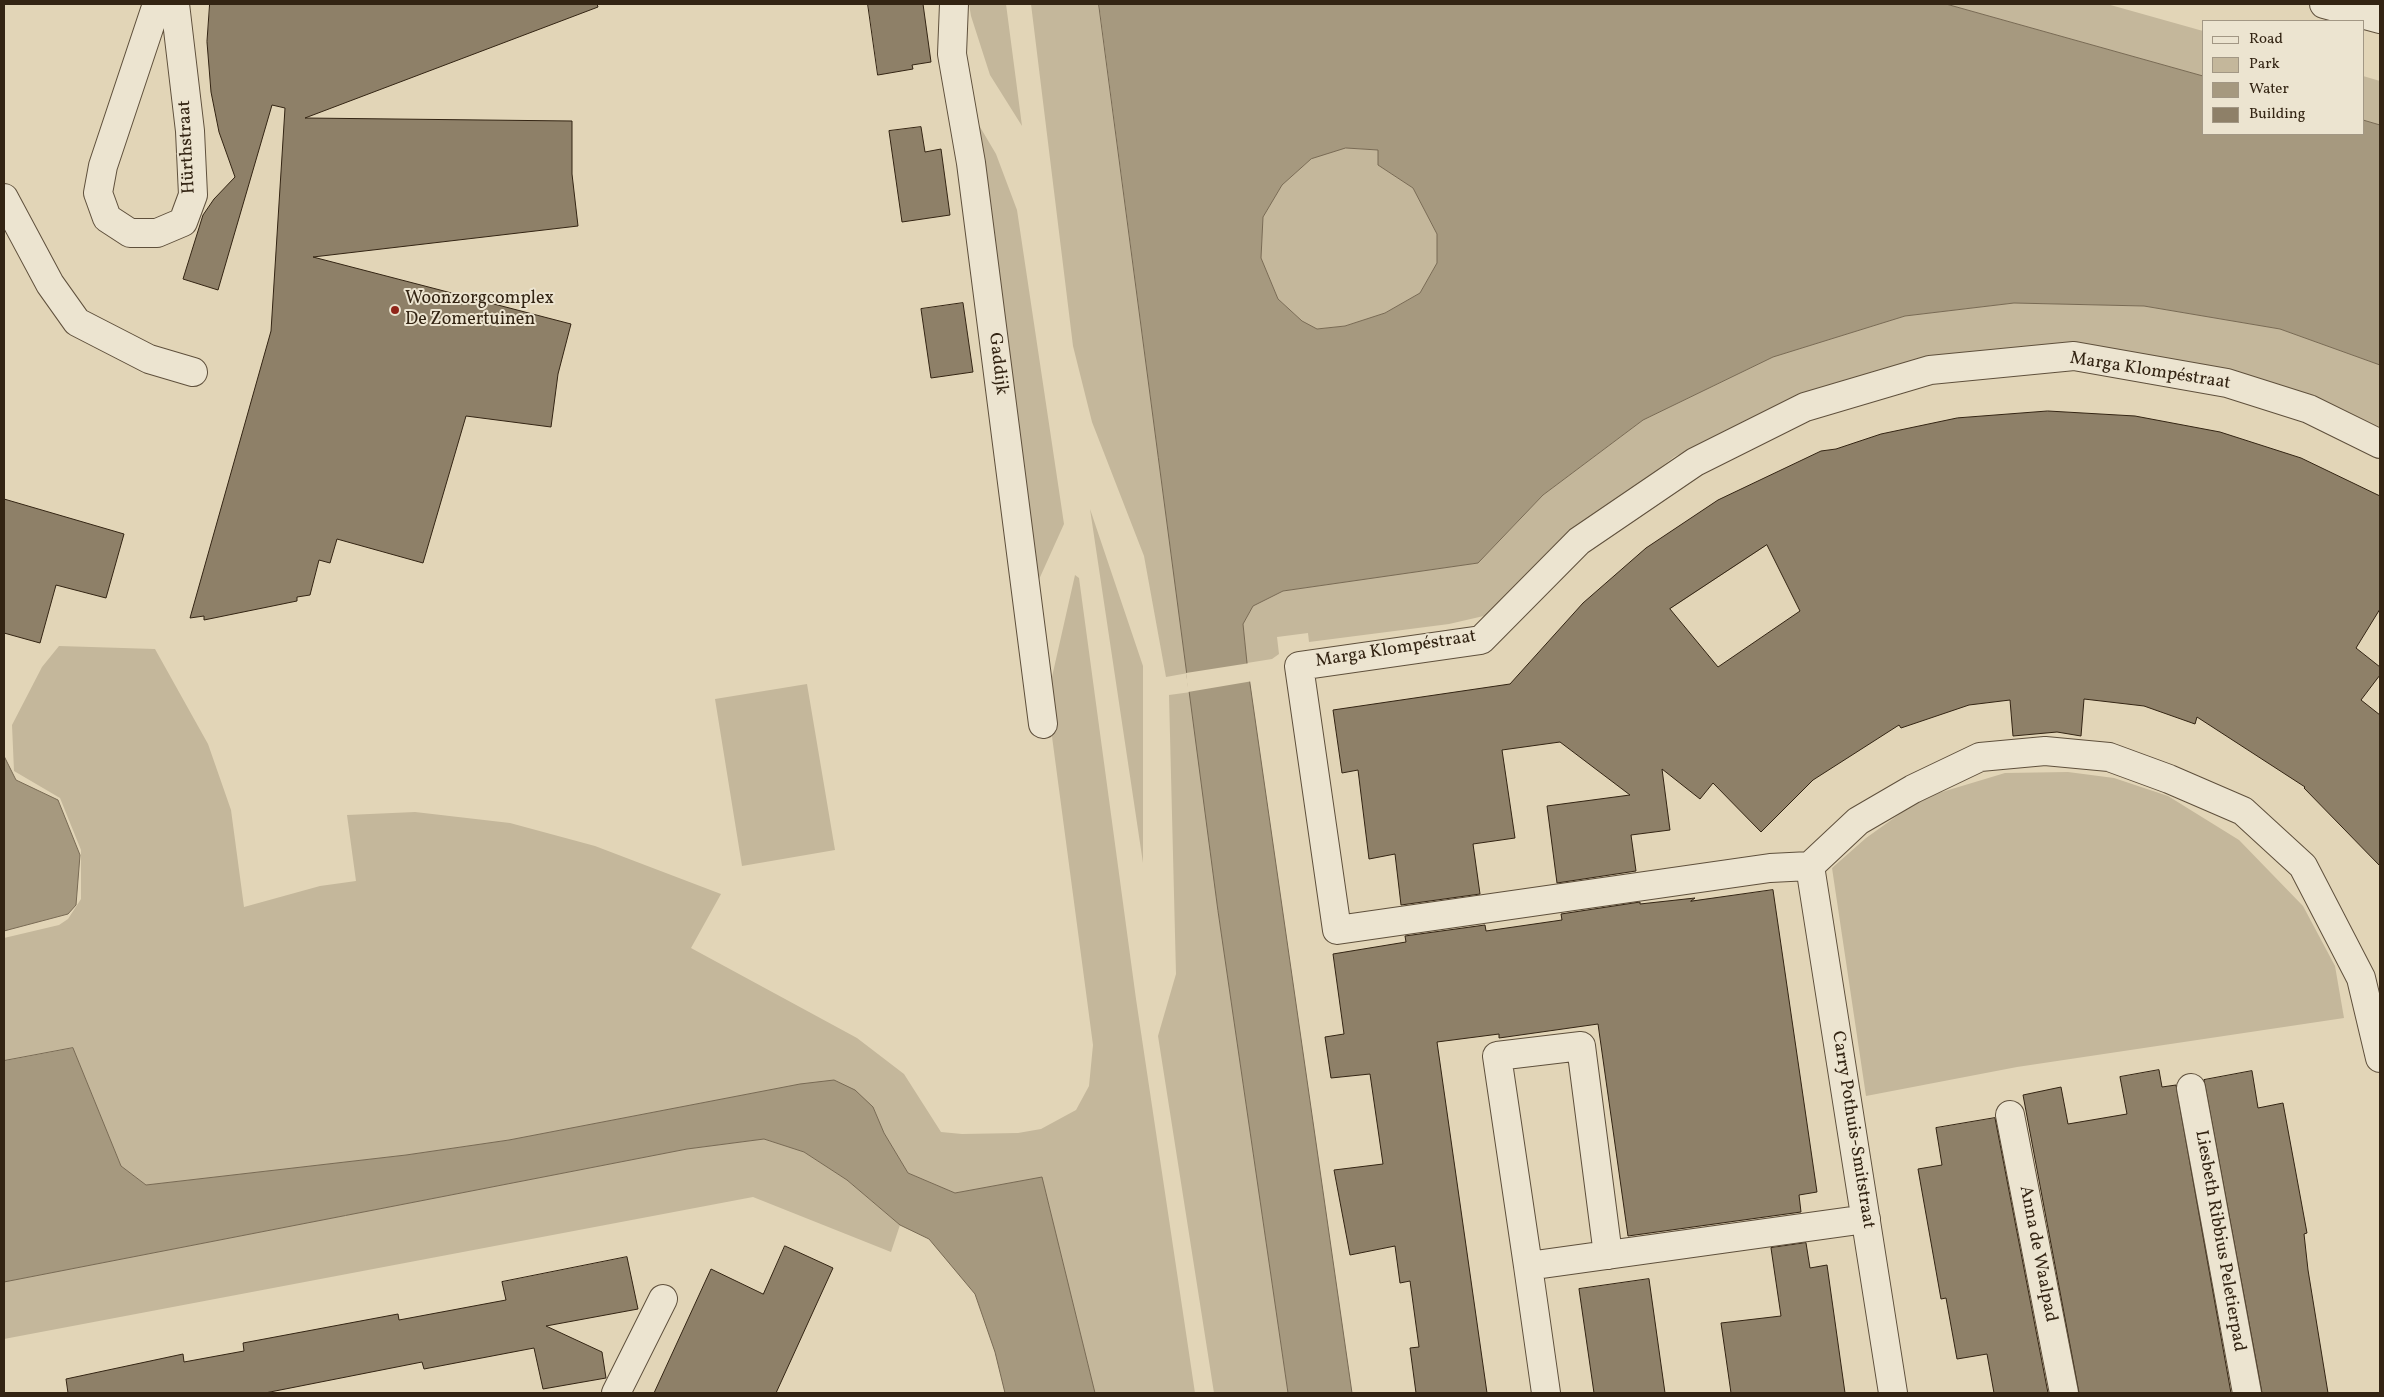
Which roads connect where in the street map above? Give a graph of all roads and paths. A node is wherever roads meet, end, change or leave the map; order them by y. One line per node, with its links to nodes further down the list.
1 (156, 4): 2 (street, Hürthstraat)
2 (176, 4)
3 (954, 4): 9 (street, Gaddijk)
4 (2324, 4): 5 (street)
5 (2380, 19)
6 (4, 198): 7 (street)
7 (193, 372)
8 (2380, 444): 10 (street, Marga Klompéstraat)
9 (1043, 724)
10 (1810, 866): 11 (street); 14 (street, Carry Pothuis-Smitstraat)
11 (2380, 1058)
12 (2191, 1088): 22 (street, Liesbeth Ribbius Peletierpad)
13 (2010, 1115): 21 (street, Anna de Waalpad)
14 (1866, 1219): 15 (street); 20 (street, Carry Pothuis-Smitstraat)
15 (1608, 1255): 16 (street); 16 (street)
16 (1528, 1266): 19 (street)
17 (663, 1299): 18 (street)
18 (616, 1393)
19 (1546, 1393)
20 (1893, 1393)
21 (2064, 1393)
22 (2248, 1393)

